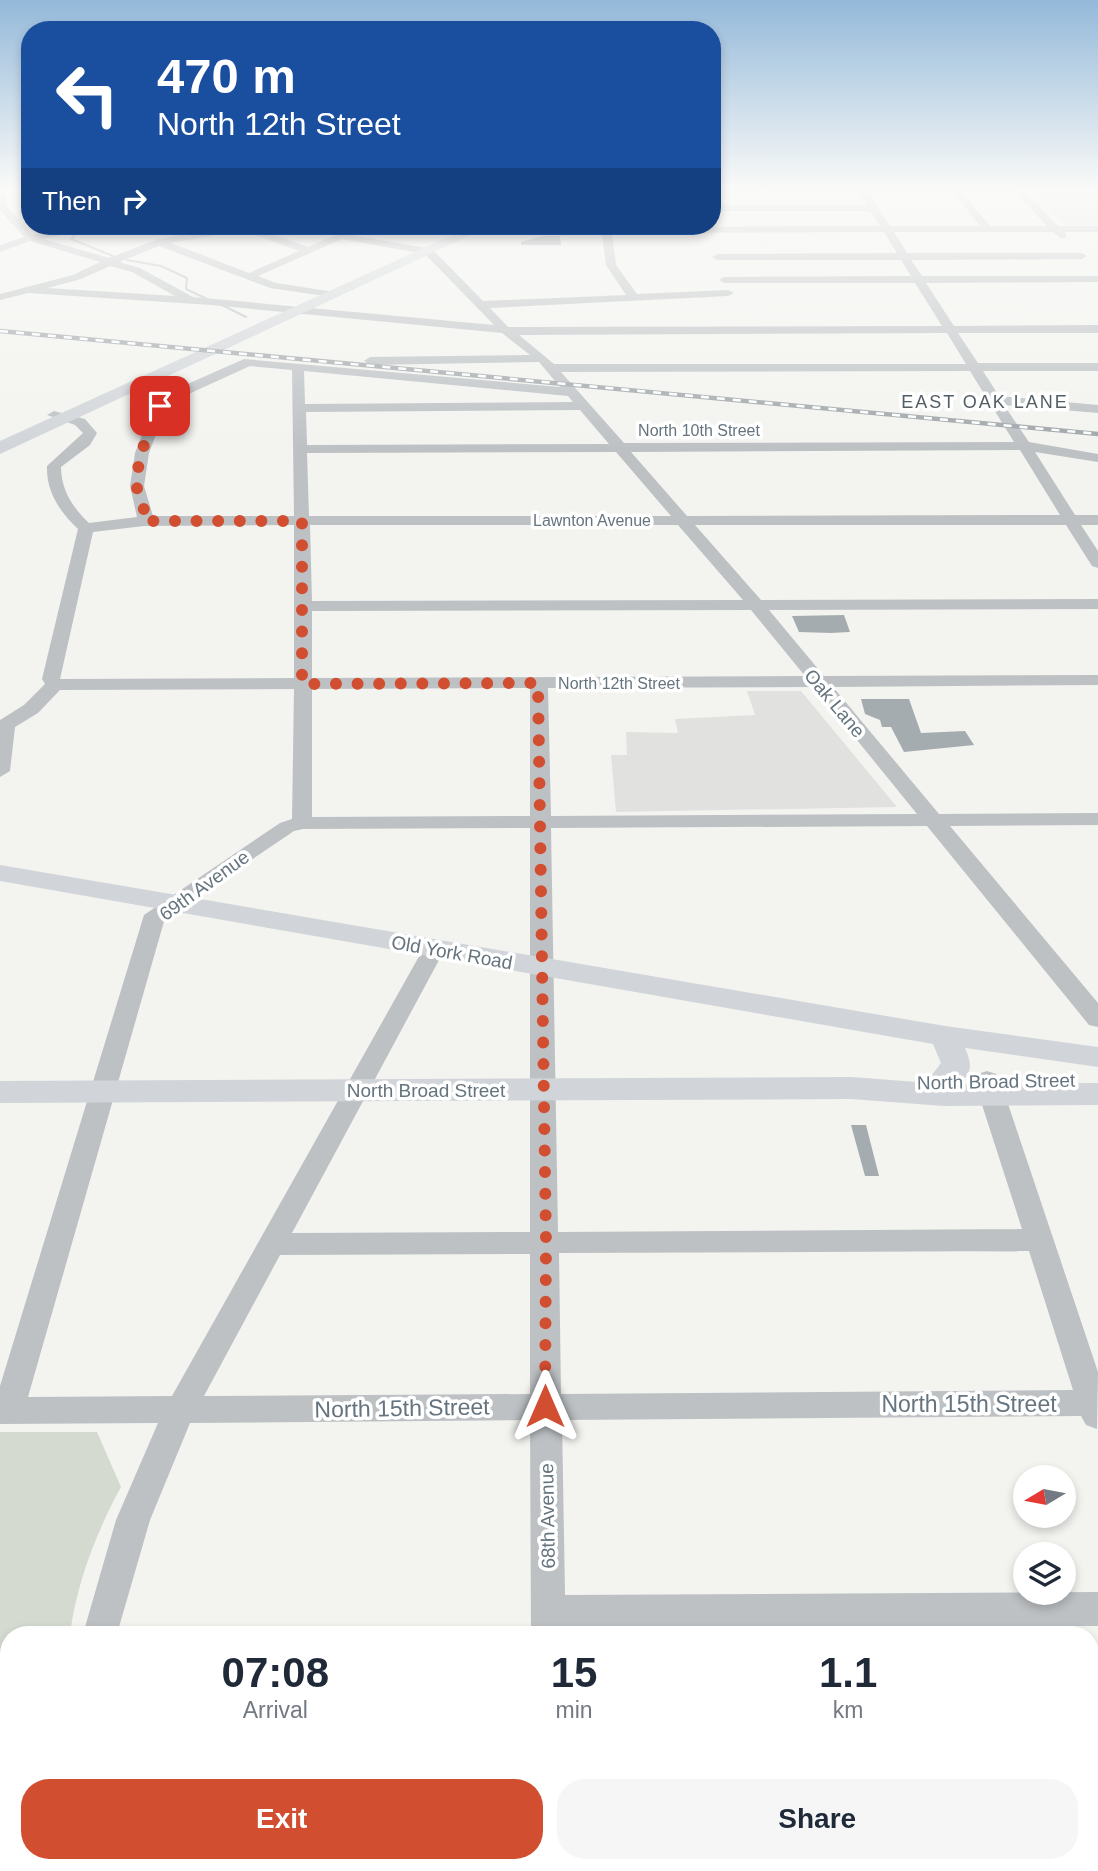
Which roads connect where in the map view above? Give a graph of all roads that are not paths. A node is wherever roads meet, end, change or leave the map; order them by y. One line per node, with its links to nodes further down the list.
1 (83, 274): 15 (street)
2 (146, 274): 19 (street)
3 (245, 274): 11 (street)
4 (254, 274): 11 (street)
5 (367, 274): 16 (highway)
6 (371, 274): 21 (highway)
7 (448, 274): 20 (street, Oak Lane)
8 (617, 274): 18 (street)
9 (722, 274): 14 (street)
10 (915, 274): 12 (street)
11 (250, 276): 16 (street)
12 (918, 279): 13 (street); 14 (street); 24 (street)
13 (1098, 279)
14 (724, 280): 18 (street)
15 (28, 290): 17 (street); 19 (street)
16 (324, 293): 21 (highway)
17 (0, 297)
18 (634, 298): 20 (street)
19 (191, 301): 21 (street)
20 (480, 305): 22 (street, Oak Lane)
21 (294, 310): 22 (street); 35 (highway)
22 (504, 329): 24 (street); 26 (street, Oak Lane)
23 (1098, 329): 24 (street)
24 (950, 330): 28 (street)
25 (269, 352): 26 (street)
26 (547, 363): 28 (street); 30 (street, Oak Lane)
27 (299, 367): 30 (street); 33 (street); 45 (street)
28 (974, 367): 29 (street); 31 (street)
29 (1098, 367)
30 (567, 387): 32 (street, Oak Lane)
31 (996, 400): 34 (street); 37 (street)
32 (583, 406): 33 (street); 38 (street, Oak Lane)
33 (299, 408): 40 (street)
34 (1098, 409)
35 (61, 417): 36 (highway); 39 (highway); 47 (street)
36 (0, 439)
37 (1025, 446): 38 (street, North 10th Street); 41 (street, North 10th Street); 42 (street)
38 (619, 448): 40 (street, North 10th Street); 43 (street, Oak Lane)
39 (0, 449)
40 (299, 449): 46 (street)
41 (1098, 458)
42 (1069, 519): 43 (street, Lawnton Avenue); 44 (street, Lawnton Avenue); 48 (street)
43 (682, 520): 46 (street, Lawnton Avenue); 50 (street, Oak Lane)
44 (1098, 520)
45 (144, 521): 46 (street, Lawnton Avenue); 47 (street, Lawnton Avenue)
46 (302, 521): 51 (street)
47 (86, 528): 56 (street)
48 (1098, 563)
49 (1098, 604): 50 (street)
50 (756, 605): 51 (street); 53 (street, Oak Lane)
51 (304, 606): 55 (street)
52 (1098, 680): 53 (street, North 12th Street)
53 (817, 682): 54 (street, North 12th Street); 60 (street, Oak Lane)
54 (538, 683): 55 (street, North 12th Street); 62 (street, 68th Avenue)
55 (302, 684): 56 (street, North 12th Street); 61 (street)
56 (55, 685): 57 (street)
57 (3, 723): 58 (street)
58 (0, 771)
59 (1098, 819): 60 (street)
60 (933, 820): 62 (street); 67 (street, Oak Lane)
61 (302, 823): 62 (street); 64 (street, 69th Avenue)
62 (542, 823): 66 (street, 68th Avenue)
63 (0, 873): 64 (main road, Old York Road)
64 (171, 904): 65 (main road, Old York Road); 77 (street, 69th Avenue)
65 (434, 949): 66 (main road, Old York Road); 75 (street)
66 (541, 968): 68 (main road, Old York Road); 74 (street, 68th Avenue)
67 (1098, 1019)
68 (945, 1036): 69 (main road, Old York Road); 70 (main road, Old York Road); 71 (main road)
69 (1098, 1057)
70 (1098, 1079): 72 (main road, North Broad Street)
71 (944, 1080): 72 (main road, North Broad Street); 73 (main road, North Broad Street)
72 (990, 1087): 73 (main road, North Broad Street); 78 (main road, North Broad Street); 79 (street)
73 (851, 1088): 74 (main road, North Broad Street)
74 (544, 1090): 75 (main road, North Broad Street); 80 (street, 68th Avenue)
75 (354, 1091): 77 (main road, North Broad Street); 81 (street)
76 (0, 1093): 77 (main road, North Broad Street)
77 (102, 1093): 84 (street, 69th Avenue)
78 (1098, 1094)
79 (1039, 1240): 80 (street); 83 (street)
80 (546, 1243): 81 (street); 82 (street, 68th Avenue)
81 (273, 1244): 85 (street)
82 (545, 1406): 83 (street, North 15th Street); 85 (street, North 15th Street); 87 (street, 68th Avenue)
83 (1096, 1408)
84 (4, 1411): 85 (street, North 15th Street)
85 (180, 1411): 88 (street)
86 (1098, 1609): 87 (street)
87 (548, 1623)
88 (102, 1626)

